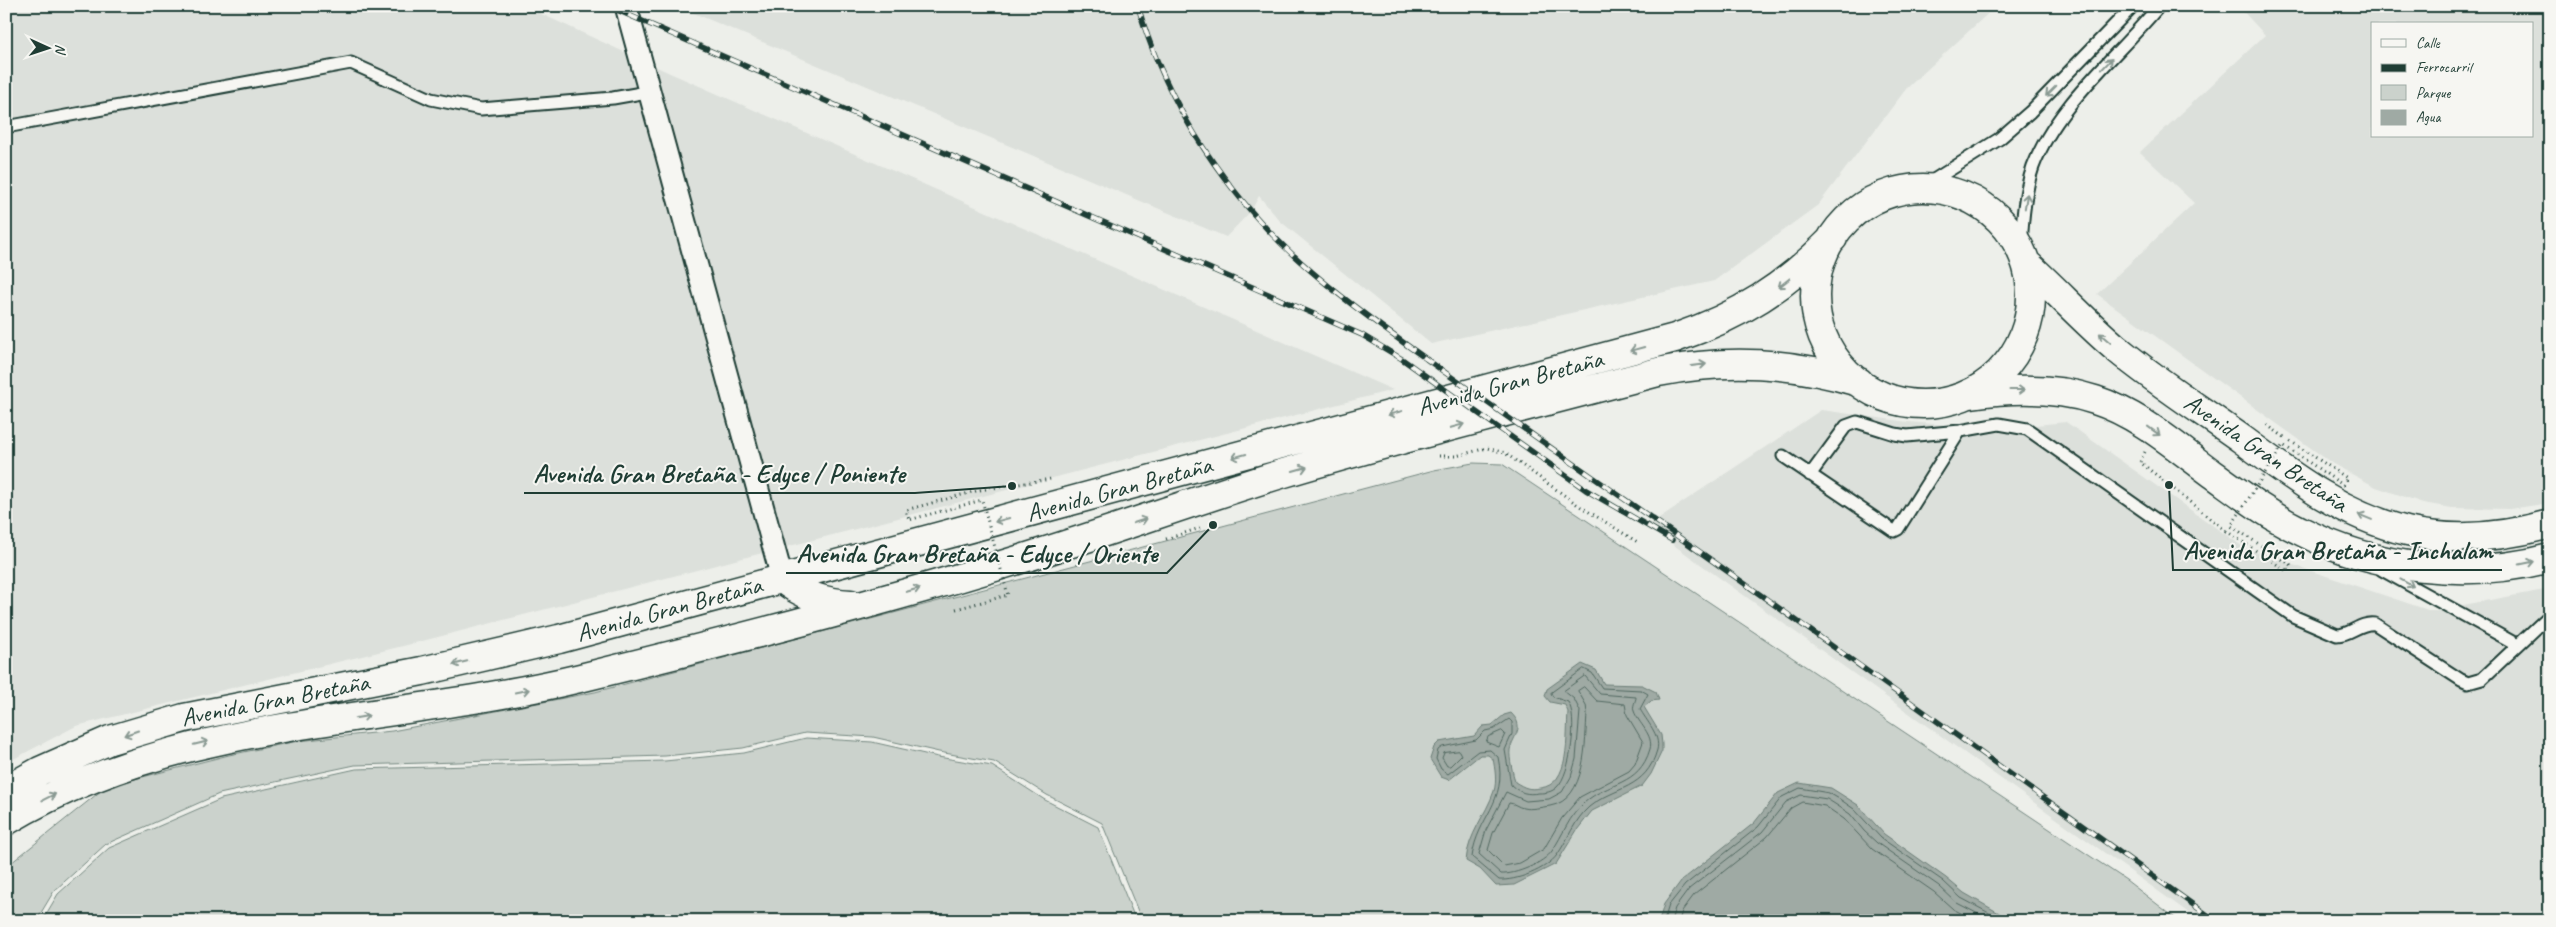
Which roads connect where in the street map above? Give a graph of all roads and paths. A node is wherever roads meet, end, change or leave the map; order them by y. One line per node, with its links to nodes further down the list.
1 (626, 6): 4 (street)
2 (2133, 6): 6 (lane, one-way to 6)
3 (2160, 6): 8 (lane, one-way to 3)
4 (647, 92): 5 (lane); 22 (street)
5 (6, 127)
6 (1920, 188): 7 (main road, Avenida Gran Bretaña); 8 (main road, Avenida Gran Bretaña)
7 (1832, 238): 9 (main road); 22 (main road, Avenida Gran Bretaña, one-way to 22)
8 (2023, 256): 10 (main road); 18 (main road, Avenida Gran Bretaña, one-way to 8)
9 (1859, 382): 10 (main road); 23 (main road, Avenida Gran Bretaña, one-way to 9)
10 (1968, 394): 12 (main road, Avenida Gran Bretaña, one-way to 12)
11 (1960, 431): 16 (lane); 16 (lane); 26 (lane)
12 (2154, 432): 13 (path, bridge); 20 (main road, Avenida Gran Bretaña)
13 (2288, 439)
14 (1436, 455): 19 (path)
15 (1783, 456): 16 (lane)
16 (1810, 475)
17 (980, 490): 24 (path, bridge)
18 (2550, 524)
19 (1639, 542)
20 (2348, 551): 21 (main road, Avenida Gran Bretaña, one-way to 21); 26 (lane, one-way to 26)
21 (2550, 558)
22 (782, 578): 23 (main road); 27 (main road, Avenida Gran Bretaña, one-way to 27)
23 (866, 604): 28 (main road, Avenida Gran Bretaña, one-way to 23)
24 (956, 609)
25 (2550, 615): 26 (lane)
26 (2516, 644)
27 (6, 790)
28 (6, 821)

